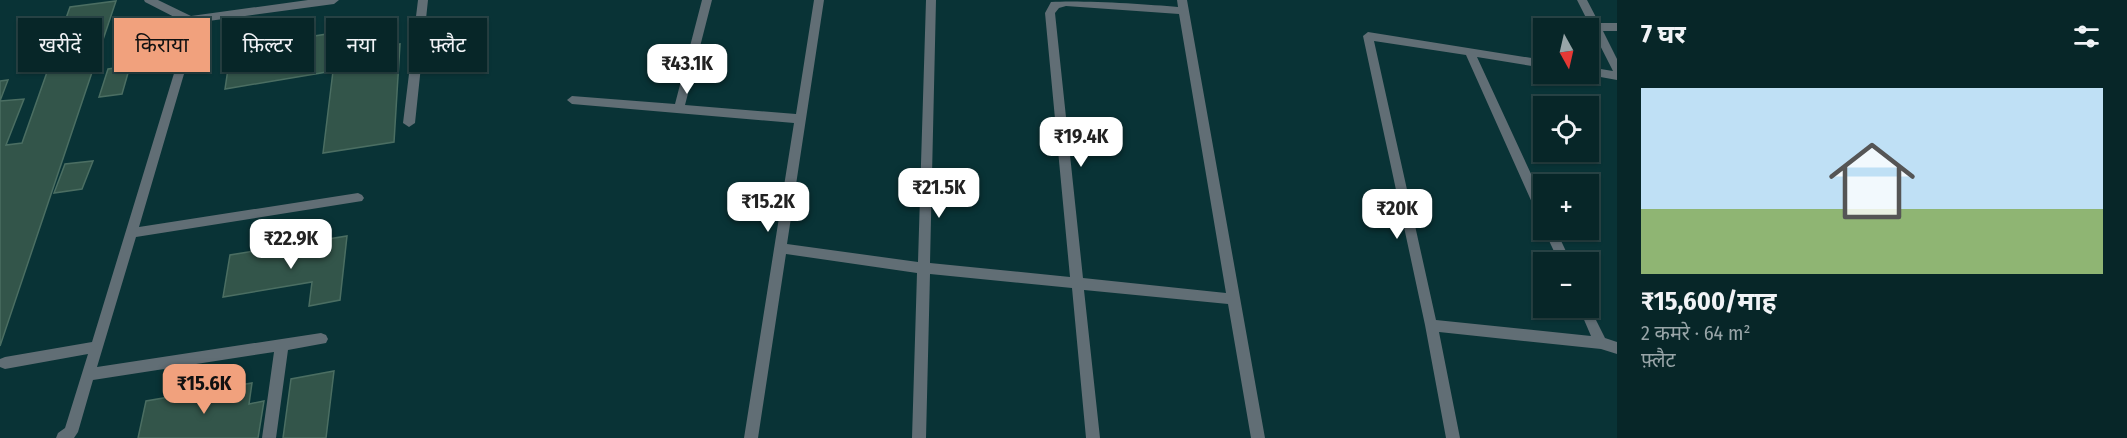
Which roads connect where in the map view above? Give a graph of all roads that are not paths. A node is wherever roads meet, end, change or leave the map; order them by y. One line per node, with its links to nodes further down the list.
1 (149, 0): 9 (street)
2 (334, 0): 10 (street)
3 (423, 0): 24 (street)
4 (707, 0): 22 (street)
5 (819, 0): 23 (street)
6 (931, 0): 29 (street)
7 (1582, 0): 11 (street)
8 (1184, 6): 30 (street); 31 (street)
9 (186, 18)
10 (204, 18)
11 (1591, 18)
12 (1599, 27): 13 (street)
13 (1617, 27)
14 (1599, 33): 17 (street)
15 (1470, 53): 16 (street); 25 (street); 33 (street)
16 (1533, 62)
17 (1617, 69)
18 (179, 72): 27 (street)
19 (1599, 73): 20 (street)
20 (1617, 76)
21 (572, 100): 22 (street)
22 (679, 109): 23 (street)
23 (801, 119): 28 (street)
24 (409, 123)
25 (1533, 192)
26 (358, 198): 27 (street)
27 (131, 233): 37 (street)
28 (781, 248): 29 (street); 43 (street)
29 (923, 268): 30 (street); 44 (street)
30 (1078, 282): 31 (street); 45 (street)
31 (1233, 299): 46 (street)
32 (1590, 318): 35 (street)
33 (1431, 325): 35 (street); 47 (street)
34 (321, 339): 36 (street)
35 (1601, 343): 38 (street)
36 (282, 345): 40 (street); 42 (street)
37 (96, 347): 39 (street); 40 (street)
38 (1617, 348)
39 (5, 363)
40 (87, 375): 41 (street)
41 (63, 438)
42 (269, 438)
43 (751, 438)
44 (919, 438)
45 (1094, 438)
46 (1258, 438)
47 (1453, 438)

